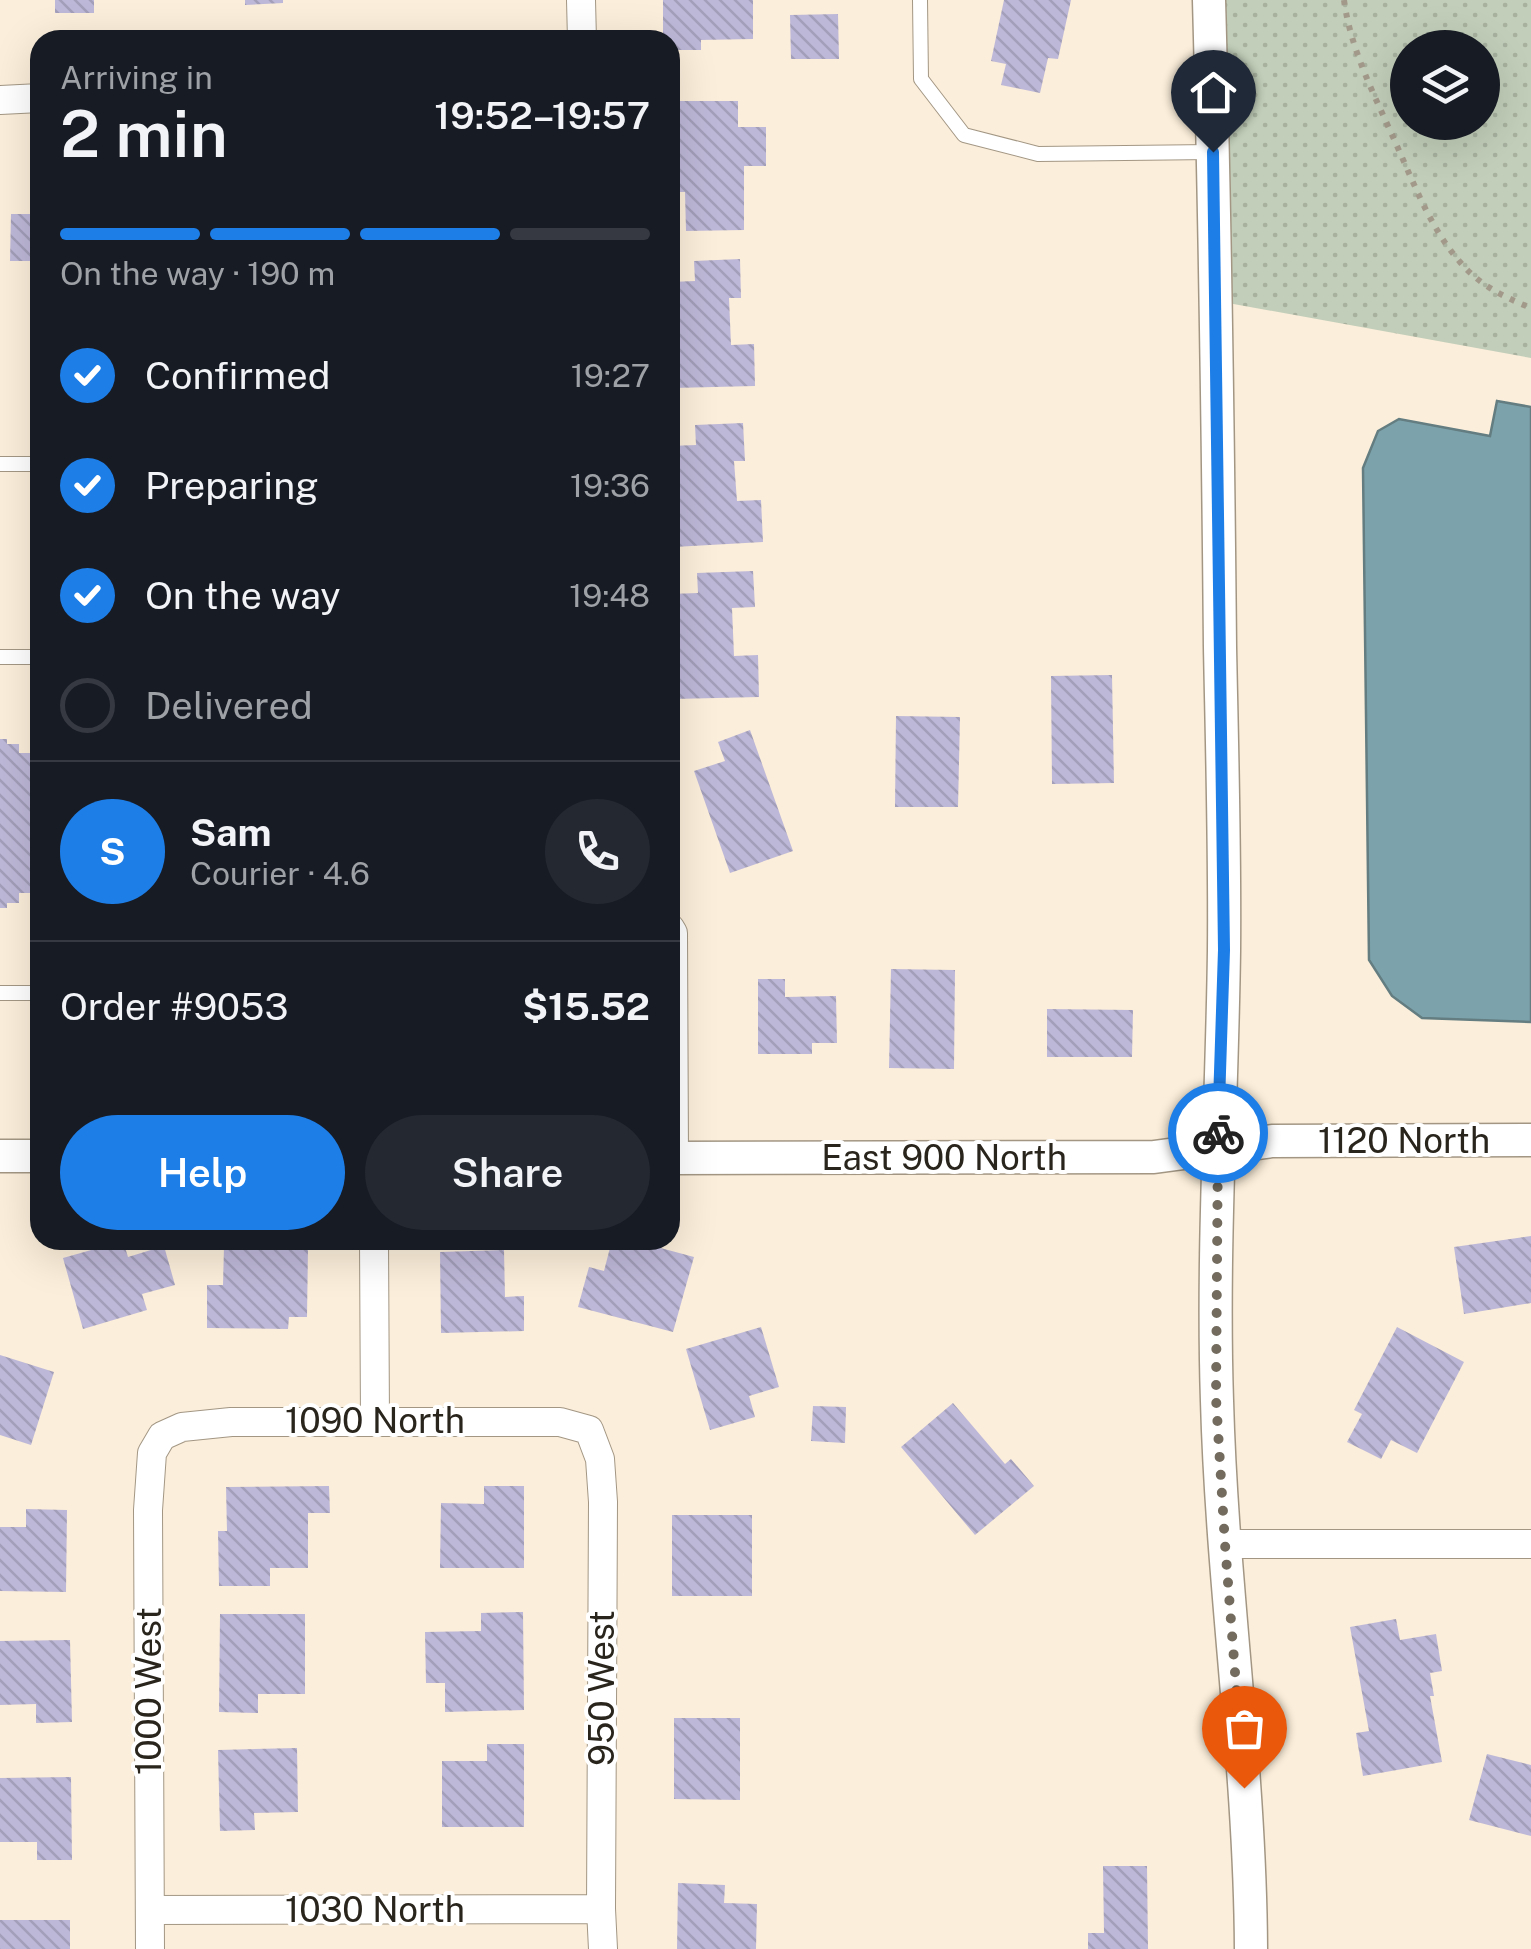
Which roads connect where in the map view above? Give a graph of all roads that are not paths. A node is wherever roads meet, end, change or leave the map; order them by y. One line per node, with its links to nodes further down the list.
1 (581, 0): 4 (street)
2 (920, 0): 7 (lane)
3 (1210, 0): 7 (street)
4 (582, 30)
5 (30, 98): 6 (street)
6 (0, 100)
7 (1213, 152): 15 (street)
8 (0, 464): 9 (lane)
9 (30, 464)
10 (0, 657): 11 (lane)
11 (30, 657)
12 (0, 994): 13 (lane)
13 (30, 994)
14 (1531, 1140): 15 (street, 1120 North)
15 (1218, 1149): 18 (street, East 900 North); 23 (street)
16 (0, 1156): 17 (street)
17 (30, 1156)
18 (680, 1158)
19 (374, 1250): 20 (street)
20 (375, 1421): 21 (street, 1090 North); 22 (street, 1090 North)
21 (589, 1430): 25 (street, 950 West)
22 (162, 1436): 26 (street, 1000 West)
23 (1225, 1544): 24 (street); 29 (street)
24 (1531, 1544)
25 (601, 1909): 26 (street, 1030 North); 28 (street, 950 West)
26 (150, 1910): 27 (street, 1000 West)
27 (150, 1949)
28 (603, 1949)
29 (1250, 1949)

